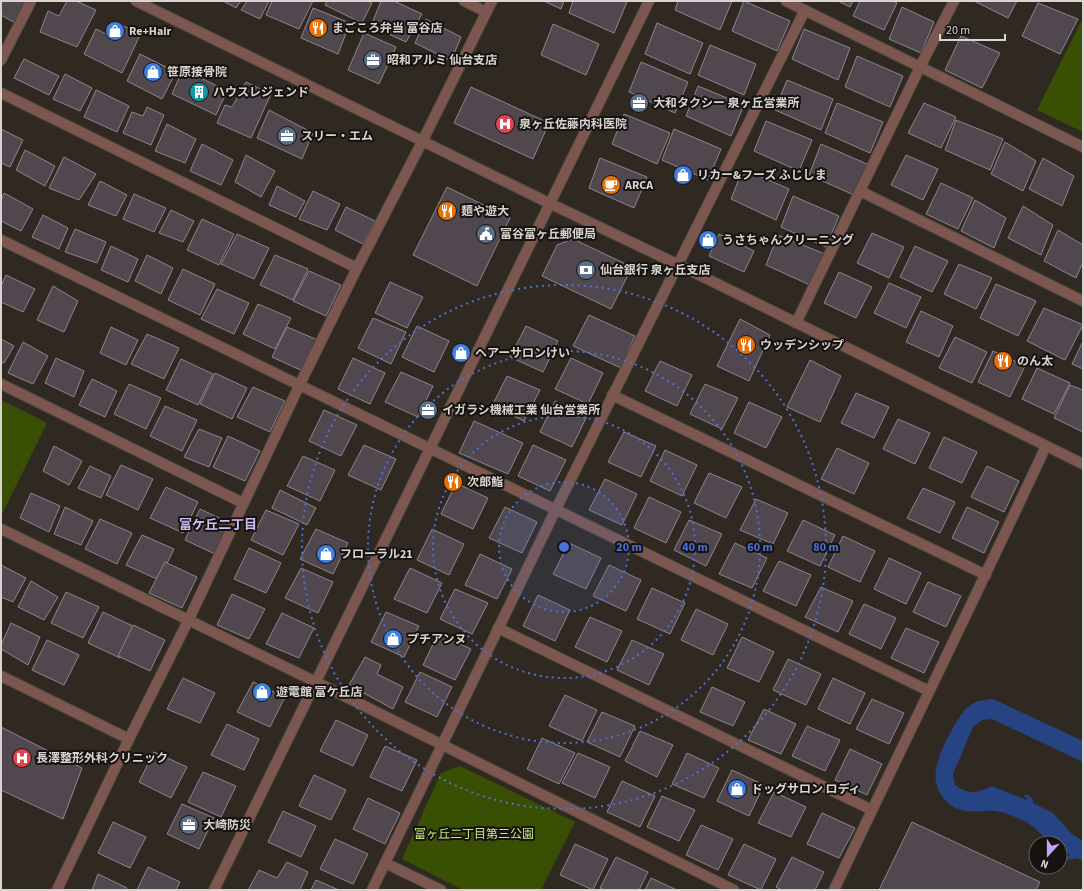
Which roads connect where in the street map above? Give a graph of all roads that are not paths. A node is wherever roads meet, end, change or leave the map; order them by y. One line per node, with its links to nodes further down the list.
1 (31, 1): 10 (street)
2 (136, 1): 13 (street)
3 (464, 1): 9 (street)
4 (492, 1): 9 (street)
5 (649, 1): 16 (street)
6 (786, 1): 8 (street)
7 (954, 1): 11 (street)
8 (805, 10): 11 (street); 18 (street)
9 (486, 12): 13 (street)
10 (1, 60)
11 (920, 67): 14 (street); 15 (street)
12 (1, 92): 19 (street)
13 (422, 142): 16 (street); 19 (street)
14 (1083, 147)
15 (860, 191): 20 (street); 21 (street)
16 (551, 204): 18 (street); 26 (street)
17 (1, 240): 23 (street)
18 (677, 264): 21 (street); 24 (street)
19 (357, 268): 23 (street)
20 (1083, 301)
21 (796, 323): 25 (street)
22 (1, 384): 28 (street)
23 (300, 384): 26 (street); 28 (street)
24 (612, 395): 29 (street); 31 (street)
25 (1046, 446): 27 (street); 31 (street)
26 (430, 448): 29 (street); 35 (street)
27 (1083, 464)
28 (243, 503): 32 (street)
29 (556, 509): 33 (street); 36 (street)
30 (1, 529): 32 (street)
31 (986, 575): 36 (street)
32 (188, 621): 35 (street); 37 (street)
33 (498, 628): 38 (street); 39 (street)
34 (1, 676): 37 (street)
35 (316, 682): 38 (street); 42 (street)
36 (929, 691): 39 (street)
37 (128, 739): 41 (street)
38 (442, 745): 40 (street); 45 (street)
39 (872, 810): 46 (street)
40 (385, 862): 43 (street); 44 (street)
41 (57, 890)
42 (214, 890)
43 (372, 890)
44 (441, 890)
45 (734, 890)
46 (834, 890)

